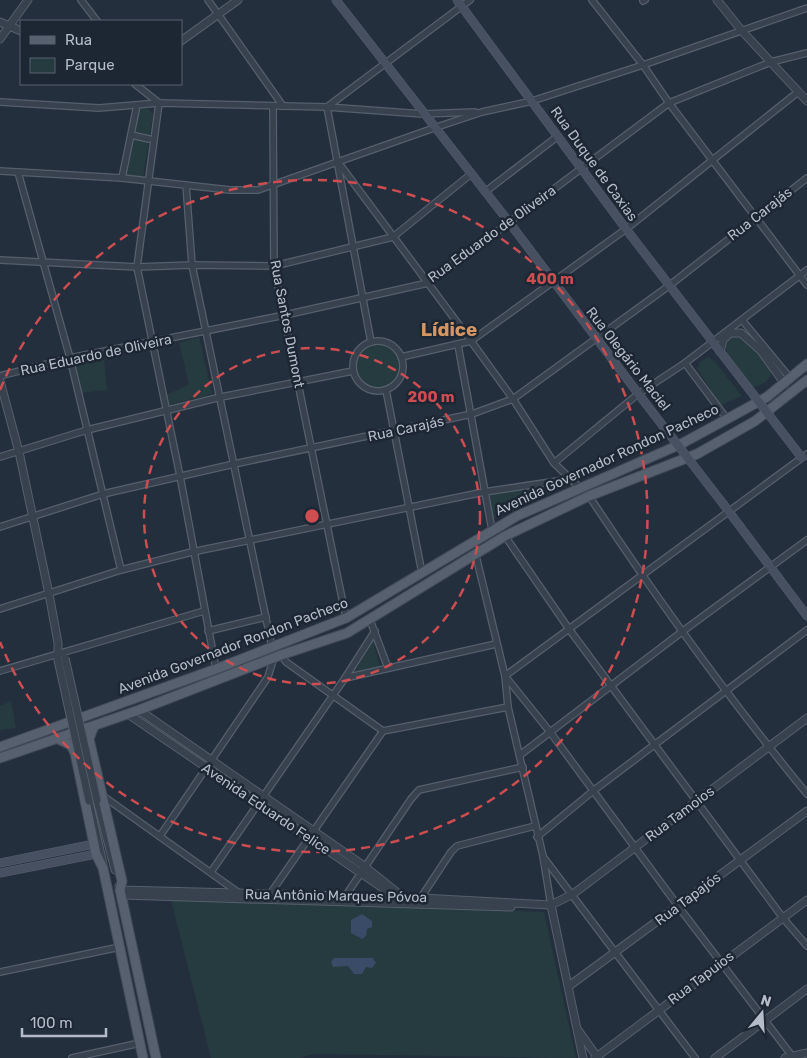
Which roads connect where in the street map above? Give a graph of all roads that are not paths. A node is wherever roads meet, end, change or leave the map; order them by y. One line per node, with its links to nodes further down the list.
1 (28, 0): 14 (street)
2 (81, 0): 12 (street)
3 (208, 0): 11 (street)
4 (238, 0): 11 (street)
5 (336, 0): 21 (main road, Rua Olegário Maciel)
6 (470, 0): 9 (street)
7 (592, 0): 22 (street)
8 (717, 0): 16 (street)
9 (460, 3): 21 (street); 25 (main road, Rua Duque de Caxias)
10 (807, 8): 16 (street)
11 (218, 14): 18 (street); 32 (street)
12 (96, 20)
13 (0, 22): 14 (street)
14 (9, 26): 15 (street); 17 (street)
15 (20, 31)
16 (742, 31): 20 (street); 22 (street)
17 (0, 39)
18 (182, 40)
19 (807, 54): 20 (street, Rua Eduardo de Oliveira)
20 (771, 62): 24 (street); 29 (street, Rua Eduardo de Oliveira)
21 (385, 64): 33 (street); 35 (main road, Rua Olegário Maciel)
22 (643, 65): 25 (street); 29 (street)
23 (136, 85): 28 (street)
24 (798, 92): 26 (street); 41 (street)
25 (532, 101): 34 (street); 38 (main road, Rua Duque de Caxias)
26 (807, 101)
27 (0, 102): 30 (street)
28 (159, 103): 30 (street); 31 (street); 48 (street)
29 (669, 103): 41 (street); 42 (street, Rua Eduardo de Oliveira)
30 (137, 105): 37 (street)
31 (273, 106): 32 (street); 50 (street, Rua Santos Dumont)
32 (284, 106): 33 (street)
33 (328, 108): 35 (street); 40 (street)
34 (482, 112): 35 (street); 36 (street)
35 (423, 114): 36 (main road, Rua Olegário Maciel)
36 (434, 128): 40 (street); 45 (main road, Rua Olegário Maciel)
37 (131, 135): 39 (street); 46 (street)
38 (558, 136): 42 (main road, Rua Duque de Caxias); 51 (street)
39 (149, 139)
40 (337, 160): 50 (street); 55 (street); 56 (street)
41 (712, 161): 52 (street); 54 (street)
42 (582, 168): 53 (street, Rua Eduardo de Oliveira); 54 (main road, Rua Duque de Caxias)
43 (0, 171): 44 (street)
44 (18, 172): 46 (street); 58 (street)
45 (471, 174): 51 (main road, Rua Olegário Maciel); 55 (street)
46 (122, 178): 48 (street)
47 (807, 178): 52 (street, Rua Carajás)
48 (147, 181): 49 (street); 61 (street)
49 (186, 185): 50 (street); 59 (street)
50 (274, 185): 60 (street, Rua Santos Dumont)
51 (485, 192): 53 (main road, Rua Olegário Maciel)
52 (754, 218): 63 (street); 66 (street, Rua Carajás)
53 (509, 222): 64 (main road, Rua Olegário Maciel); 65 (street, Rua Eduardo de Oliveira)
54 (626, 229): 64 (street); 66 (main road, Rua Duque de Caxias)
55 (393, 237): 56 (street); 65 (street)
56 (354, 248): 60 (street); 68 (street)
57 (0, 260): 58 (street)
58 (42, 262): 61 (street); 80 (street)
59 (192, 265): 60 (street); 61 (street); 71 (street)
60 (274, 266): 69 (street, Rua Santos Dumont)
61 (137, 267): 74 (street)
62 (807, 270): 63 (street)
63 (800, 275): 67 (street); 70 (street)
64 (553, 282): 72 (main road, Rua Olegário Maciel); 73 (street)
65 (428, 283): 68 (street, Rua Eduardo de Oliveira); 73 (street)
66 (670, 285): 72 (street, Rua Carajás); 76 (main road, Rua Duque de Caxias)
67 (807, 285)
68 (364, 298): 69 (street, Rua Eduardo de Oliveira); 75 (street)
69 (285, 315): 71 (street, Rua Eduardo de Oliveira); 85 (street, Rua Santos Dumont)
70 (742, 320): 76 (street); 88 (street)
71 (206, 331): 74 (street, Rua Eduardo de Oliveira); 90 (street)
72 (595, 339): 91 (main road, Rua Olegário Maciel); 92 (street, Rua Carajás)
73 (471, 341): 77 (street); 92 (street)
74 (152, 342): 80 (street, Rua Eduardo de Oliveira); 93 (street)
75 (372, 342): 79 (street); 83 (street)
76 (712, 342): 78 (main road, Rua Duque de Caxias); 81 (street)
77 (458, 345): 79 (street); 94 (street)
78 (720, 352): 88 (street); 101 (main road, Rua Duque de Caxias, bridge)
79 (401, 357): 89 (street)
80 (70, 358): 84 (street, Rua Eduardo de Oliveira); 96 (street)
81 (685, 363): 91 (street); 95 (street)
82 (807, 364): 88 (main road, Avenida Governador Rondon Pacheco)
83 (353, 371): 85 (street); 89 (street)
84 (0, 376)
85 (298, 380): 90 (street); 98 (street, Rua Santos Dumont)
86 (807, 380): 109 (main road, Avenida Governador Rondon Pacheco)
87 (0, 381): 99 (street)
88 (788, 382): 95 (main road, Avenida Governador Rondon Pacheco)
89 (386, 390): 97 (street)
90 (221, 397): 93 (street); 103 (street)
91 (640, 397): 102 (street); 111 (main road, Rua Olegário Maciel, bridge)
92 (513, 399): 94 (street, Rua Carajás); 102 (street)
93 (166, 410): 96 (street); 104 (street)
94 (472, 414): 97 (street, Rua Carajás); 107 (street)
95 (727, 419): 106 (main road, Avenida Governador Rondon Pacheco)
96 (87, 430): 99 (street); 108 (street)
97 (392, 432): 98 (street, Rua Carajás); 110 (street)
98 (311, 449): 103 (street, Rua Carajás); 113 (street, Rua Santos Dumont)
99 (19, 452): 100 (street); 112 (street)
100 (0, 457)
101 (805, 458): 111 (street)
102 (554, 462): 105 (street)
103 (234, 464): 104 (street, Rua Carajás); 117 (street)
104 (180, 476): 108 (street, Rua Carajás); 119 (street)
105 (571, 479): 106 (street); 107 (street)
106 (581, 489): 115 (main road, Avenida Governador Rondon Pacheco)
107 (484, 492): 110 (street); 115 (street)
108 (103, 494): 112 (street, Rua Carajás); 122 (street)
109 (589, 496): 116 (main road, Avenida Governador Rondon Pacheco); 124 (street)
110 (408, 508): 113 (street); 123 (street)
111 (726, 508): 121 (main road, Rua Olegário Maciel); 124 (street)
112 (32, 516): 114 (street, Rua Carajás); 125 (street)
113 (328, 524): 117 (street); 130 (street, Rua Santos Dumont)
114 (0, 527)
115 (492, 530): 123 (main road, Avenida Governador Rondon Pacheco)
116 (506, 536): 120 (main road, Avenida Governador Rondon Pacheco); 132 (street)
117 (250, 540): 119 (street); 129 (street)
118 (807, 540): 121 (street)
119 (192, 552): 122 (street); 127 (street)
120 (476, 556): 131 (main road, Avenida Governador Rondon Pacheco); 137 (street)
121 (770, 568): 128 (main road, Rua Olegário Maciel); 136 (street)
122 (121, 570): 125 (street)
123 (422, 573): 130 (main road, Avenida Governador Rondon Pacheco)
124 (642, 575): 132 (street); 136 (street)
125 (49, 594): 126 (street); 140 (street)
126 (0, 609)
127 (204, 611): 134 (street); 140 (street)
128 (807, 616)
129 (266, 617): 134 (street); 138 (street)
130 (346, 618): 138 (main road, Avenida Governador Rondon Pacheco)
131 (370, 620): 135 (street); 139 (main road, Avenida Governador Rondon Pacheco)
132 (569, 629): 144 (street); 146 (street)
133 (807, 630): 147 (street)
134 (208, 631): 142 (street)
135 (375, 631): 141 (street); 145 (street)
136 (683, 631): 146 (street); 147 (street)
137 (496, 644): 141 (street); 144 (street)
138 (272, 647): 142 (main road, Avenida Governador Rondon Pacheco)
139 (277, 656): 148 (street); 150 (main road, Avenida Governador Rondon Pacheco); 165 (street)
140 (61, 657): 143 (street); 172 (street, bridge)
141 (388, 668): 145 (street)
142 (216, 669): 160 (main road, Avenida Governador Rondon Pacheco)
143 (0, 671)
144 (505, 676): 149 (street); 155 (street)
145 (346, 678): 148 (street)
146 (612, 686): 155 (street); 159 (street)
147 (726, 692): 159 (street); 161 (street)
148 (333, 697): 154 (street); 171 (street)
149 (508, 707): 154 (street); 162 (street)
150 (139, 710): 151 (main road, Avenida Governador Rondon Pacheco); 156 (street, Avenida Eduardo Felice)
151 (128, 714): 153 (main road, Avenida Governador Rondon Pacheco); 158 (street, Avenida Eduardo Felice)
152 (807, 718): 161 (street, Rua Tamoios)
153 (94, 726): 157 (main road, Avenida Governador Rondon Pacheco); 164 (main road)
154 (383, 731): 177 (street)
155 (550, 732): 162 (street); 169 (street)
156 (173, 734): 158 (street); 165 (street, Avenida Eduardo Felice)
157 (58, 739): 163 (main road, Avenida Governador Rondon Pacheco); 166 (main road)
158 (168, 742): 168 (street, Avenida Eduardo Felice)
159 (656, 744): 169 (street); 173 (street)
160 (0, 747)
161 (768, 747): 170 (street); 173 (street, Rua Tamoios)
162 (520, 755): 167 (street)
163 (0, 758)
164 (94, 761): 166 (main road); 172 (main road)
165 (212, 761): 168 (street); 171 (street, Avenida Eduardo Felice)
166 (77, 764): 181 (main road)
167 (522, 767): 176 (street); 188 (street)
168 (207, 768): 174 (street, Avenida Eduardo Felice); 178 (street)
169 (593, 791): 179 (street); 182 (street)
170 (807, 794)
171 (264, 796): 174 (street); 177 (street, Avenida Eduardo Felice)
172 (96, 799): 178 (street); 187 (street); 191 (main road)
173 (697, 801): 182 (street, Rua Tamoios); 185 (street)
174 (259, 804): 180 (street, Avenida Eduardo Felice); 189 (street)
175 (807, 811): 185 (street, Rua Tapajós)
176 (535, 826): 179 (street); 195 (street)
177 (314, 832): 180 (street); 188 (street, Avenida Eduardo Felice)
178 (160, 836): 189 (street)
179 (537, 837): 184 (street)
180 (310, 838): 188 (street, Avenida Eduardo Felice); 193 (street)
181 (94, 844): 183 (main road); 186 (main road)
182 (635, 848): 194 (street, Rua Tamoios); 200 (street)
183 (96, 854): 187 (main road); 190 (main road)
184 (543, 856): 194 (street); 201 (street)
185 (740, 859): 200 (street, Rua Tapajós); 202 (street)
186 (0, 863)
187 (103, 868): 204 (main road)
188 (362, 870): 197 (street); 199 (street, Avenida Eduardo Felice)
189 (211, 872): 192 (street)
190 (0, 873)
191 (121, 892): 192 (street, Rua Antônio Marques Póvoa); 196 (street, Rua Antônio Marques Póvoa); 218 (main road)
192 (239, 893): 193 (street, Rua Antônio Marques Póvoa); 196 (street)
193 (270, 894): 197 (street, Rua Antônio Marques Póvoa)
194 (573, 894): 201 (street, Rua Tamoios); 205 (street)
195 (421, 898): 199 (street, Rua Antônio Marques Póvoa); 199 (street); 201 (street, Rua Antônio Marques Póvoa)
196 (231, 899): 197 (street, Rua Antônio Marques Póvoa)
197 (343, 900): 199 (street, Rua Antônio Marques Póvoa)
198 (807, 900): 202 (street, Rua Tapuios)
199 (406, 902): 201 (street, Rua Antônio Marques Póvoa)
200 (678, 906): 205 (street, Rua Tapajós); 206 (street)
201 (551, 907): 208 (street)
202 (783, 918): 203 (street); 206 (street, Rua Tapuios)
203 (807, 946)
204 (120, 947): 207 (street); 213 (main road)
205 (616, 953): 208 (street, Rua Tapajós); 210 (street)
206 (722, 962): 210 (street, Rua Tapuios); 211 (street)
207 (0, 972)
208 (569, 986): 212 (street)
209 (807, 989): 211 (street)
210 (659, 1009): 220 (street, Rua Tapuios); 221 (street)
211 (766, 1020): 215 (street); 222 (street)
212 (576, 1027): 219 (street); 220 (street)
213 (140, 1043): 216 (street); 217 (main road)
214 (807, 1053): 215 (street)
215 (789, 1057)
216 (72, 1058)
217 (143, 1058)
218 (156, 1058)
219 (583, 1058)
220 (597, 1058)
221 (695, 1058)
222 (715, 1058)

